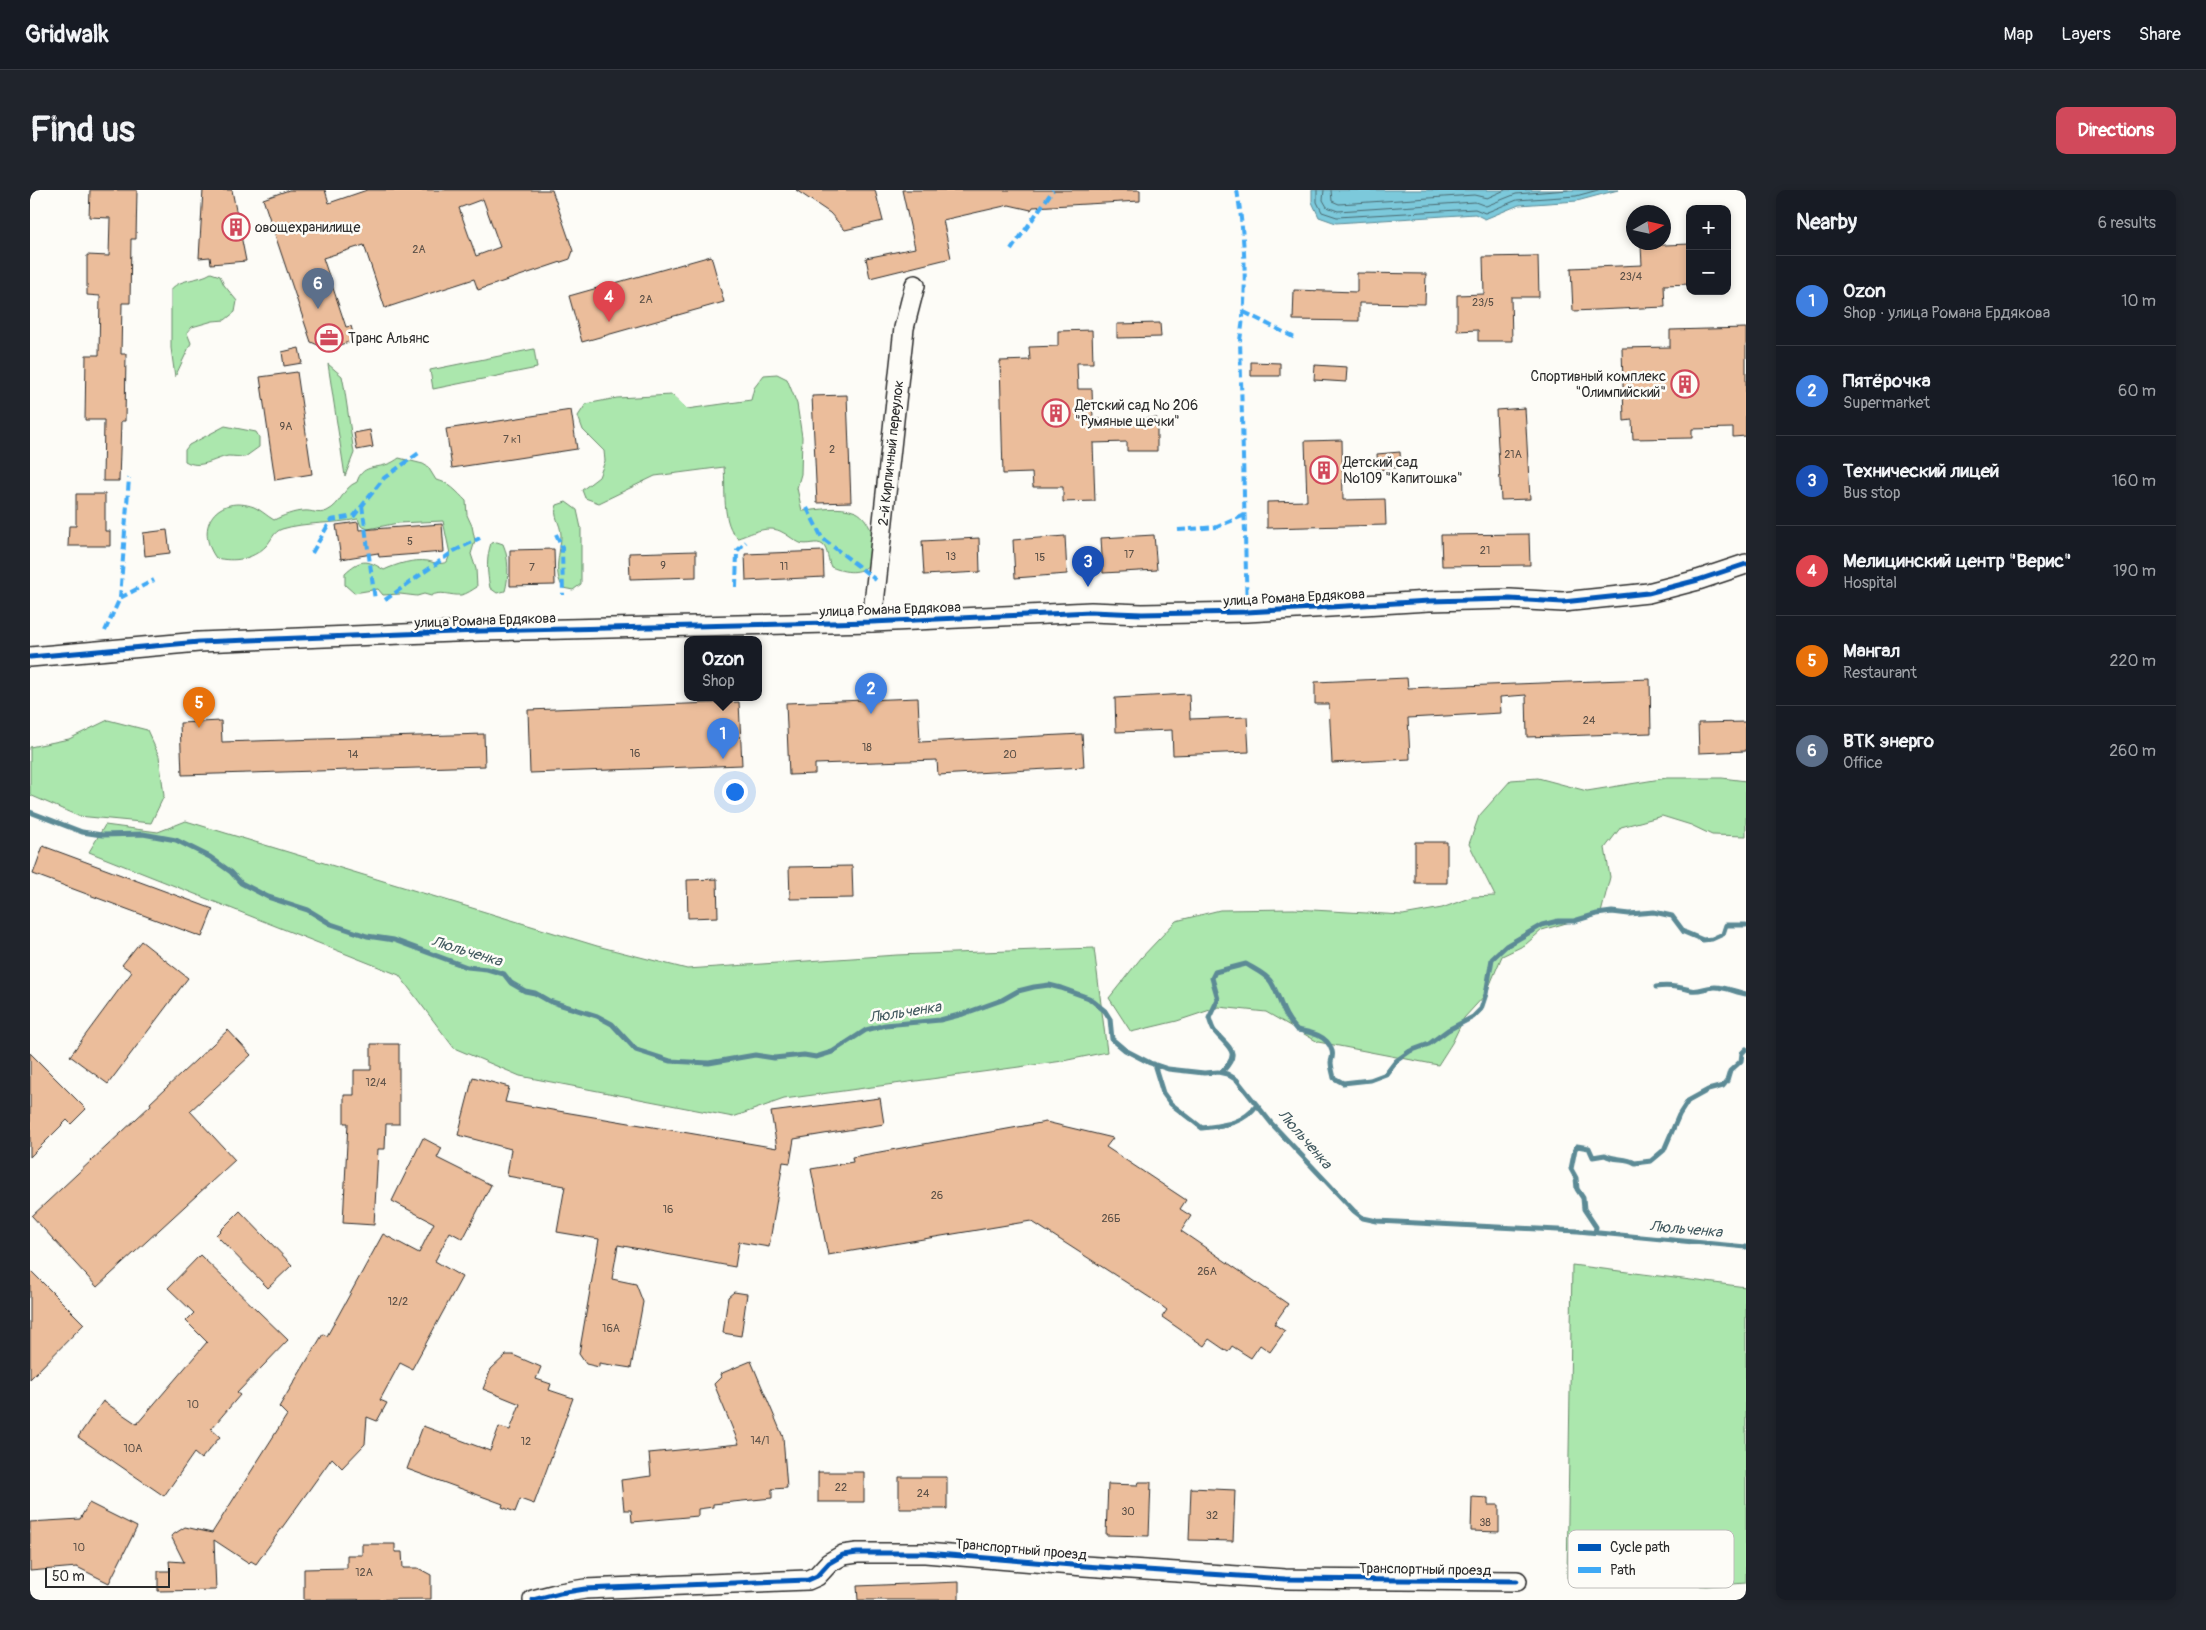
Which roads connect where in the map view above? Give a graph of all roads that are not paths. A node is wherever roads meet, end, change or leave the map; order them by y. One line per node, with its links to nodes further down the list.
1 (915, 285): 3 (street, 2-й Кирпичный переулок)
2 (1746, 564): 3 (street, улица Романа Ердякова)
3 (872, 622): 4 (street, улица Романа Ердякова)
4 (30, 656)
5 (1517, 1581): 6 (street, Транспортный проезд)
6 (533, 1600)

